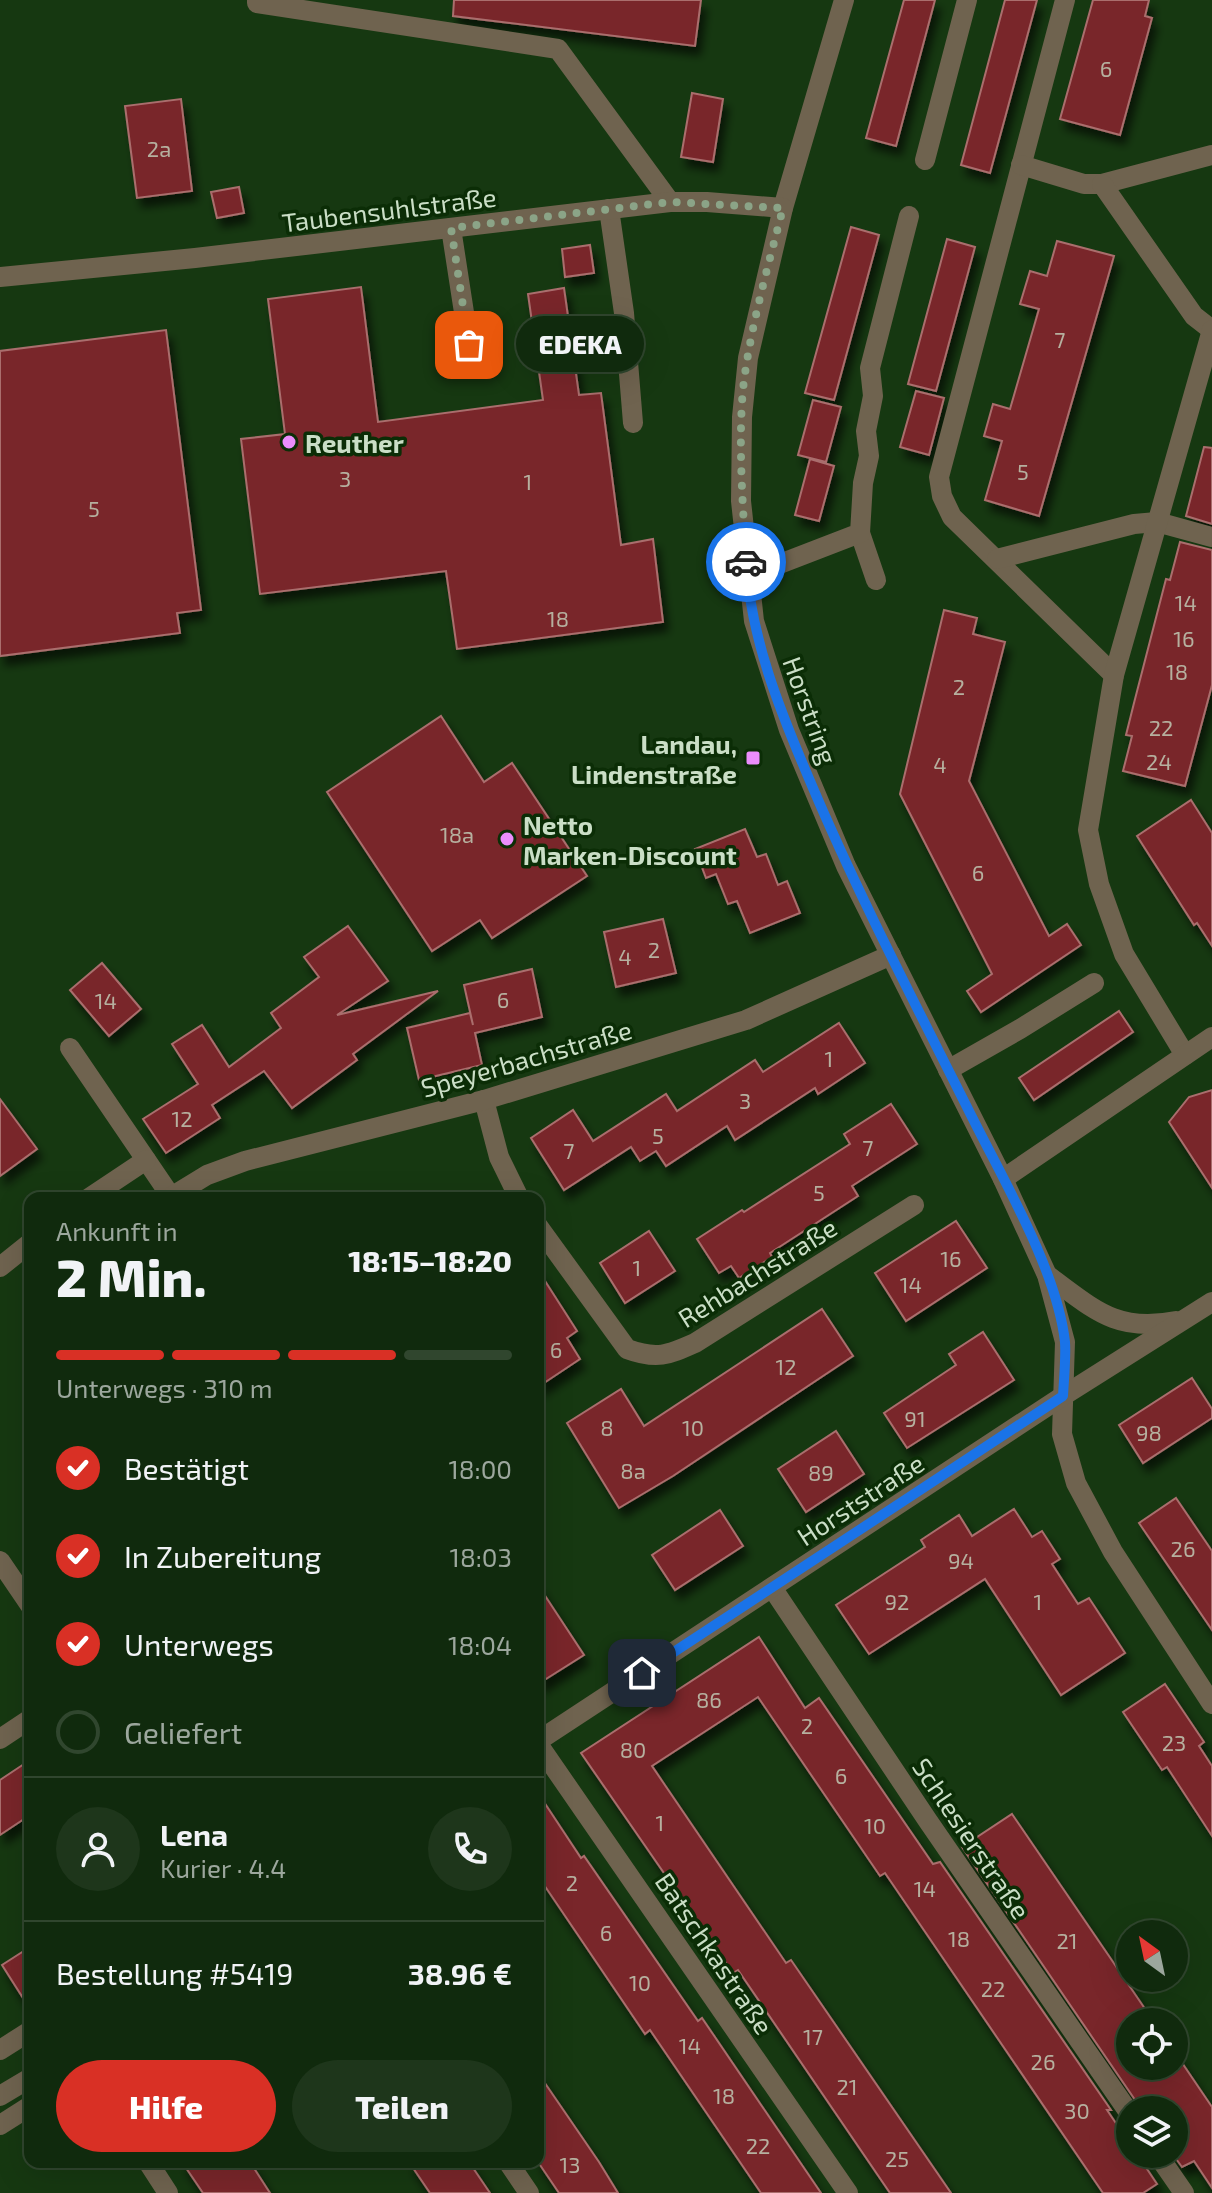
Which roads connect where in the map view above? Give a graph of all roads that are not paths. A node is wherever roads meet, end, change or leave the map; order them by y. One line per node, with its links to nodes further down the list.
1 (257, 0): 9 (street)
2 (844, 0): 10 (street, Horstring)
3 (967, 0): 6 (street)
4 (1065, 0): 7 (street)
5 (1212, 155): 8 (street)
6 (925, 160)
7 (1021, 165): 8 (street); 21 (street)
8 (1102, 184): 15 (street)
9 (670, 202): 10 (street, Taubensuhlstraße); 11 (street, Taubensuhlstraße)
10 (783, 208): 22 (street, Horstring)
11 (609, 209): 13 (street, Taubensuhlstraße); 17 (street)
12 (909, 216): 19 (street)
13 (451, 228): 14 (street, Taubensuhlstraße); 16 (street)
14 (0, 277)
15 (1212, 330): 18 (street)
16 (469, 345)
17 (633, 423)
18 (1157, 522): 20 (street); 21 (street); 24 (street)
19 (860, 533): 22 (street); 23 (street)
20 (1212, 537)
21 (997, 559): 24 (street)
22 (747, 570): 25 (street, Horstring)
23 (876, 580)
24 (1114, 675): 29 (street)
25 (891, 955): 30 (street, Horstring); 31 (street, Speyerbachstraße)
26 (1094, 983): 30 (street)
27 (1212, 1037): 29 (street)
28 (70, 1048): 32 (street)
29 (1185, 1055): 33 (street)
30 (948, 1070): 33 (street, Horstring)
31 (484, 1100): 36 (street, Speyerbachstraße); 37 (street)
32 (146, 1160): 34 (street); 35 (street)
33 (1003, 1179): 42 (street, Horstring)
34 (98, 1192)
35 (168, 1192)
36 (179, 1192)
37 (516, 1192)
38 (914, 1205): 39 (street, Rehbachstraße)
39 (544, 1234)
40 (24, 1248): 41 (street)
41 (0, 1267)
42 (1047, 1275): 44 (street); 45 (street, Horstring)
43 (1212, 1302): 44 (street, Horststraße)
44 (1183, 1320): 45 (street, Horststraße)
45 (1063, 1396): 47 (street, Horststraße); 49 (street, Horstring)
46 (0, 1561): 48 (street)
47 (773, 1589): 51 (street, Horststraße); 58 (street, Schlesierstraße)
48 (24, 1596)
49 (1212, 1704)
50 (24, 1723): 52 (street)
51 (544, 1738)
52 (0, 1739)
53 (544, 1751): 66 (street, Batschkastraße)
54 (24, 2035): 55 (street)
55 (0, 2050)
56 (24, 2082): 57 (street)
57 (0, 2096)
58 (1118, 2096)
59 (24, 2110): 60 (street)
60 (0, 2125)
61 (152, 2168): 64 (street)
62 (512, 2168): 65 (street)
63 (1167, 2168): 67 (street)
64 (168, 2193)
65 (529, 2193)
66 (848, 2193)
67 (1184, 2193)

